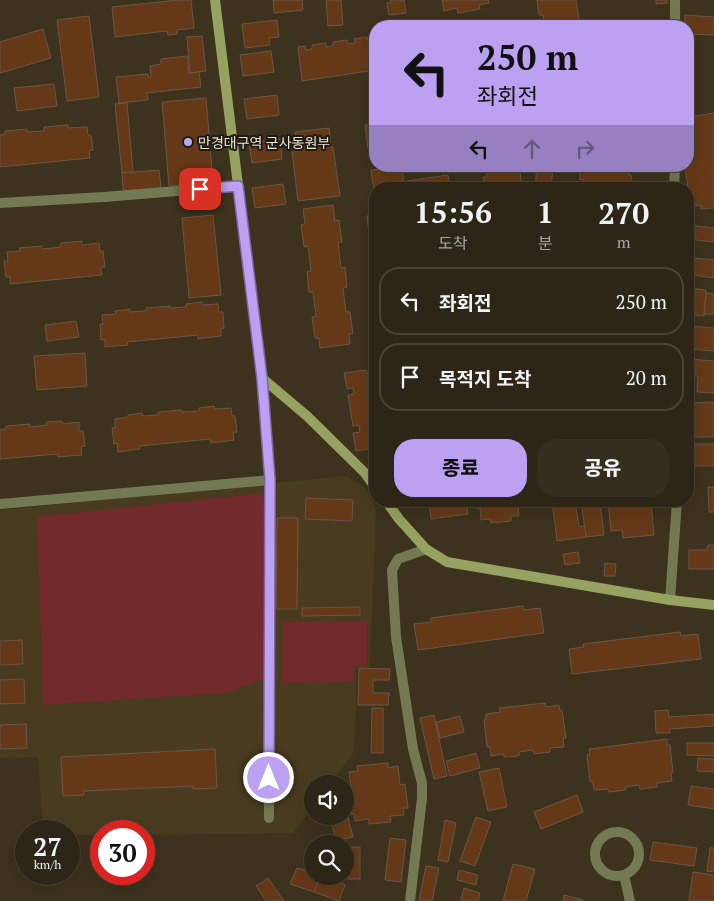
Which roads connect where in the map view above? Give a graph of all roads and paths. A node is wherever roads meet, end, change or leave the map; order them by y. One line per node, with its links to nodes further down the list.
1 (215, 0): 4 (street)
2 (675, 0): 3 (street)
3 (675, 20)
4 (238, 186): 5 (street); 6 (street)
5 (0, 203)
6 (262, 378): 7 (street); 8 (street)
7 (369, 479)
8 (270, 480): 9 (street); 15 (street)
9 (0, 504)
10 (390, 507): 12 (street)
11 (677, 507): 13 (street)
12 (426, 549): 13 (street); 17 (street)
13 (670, 600): 14 (street)
14 (714, 605)
15 (269, 818)
16 (624, 875): 16 (street); 18 (street)
17 (410, 901)
18 (630, 901)

